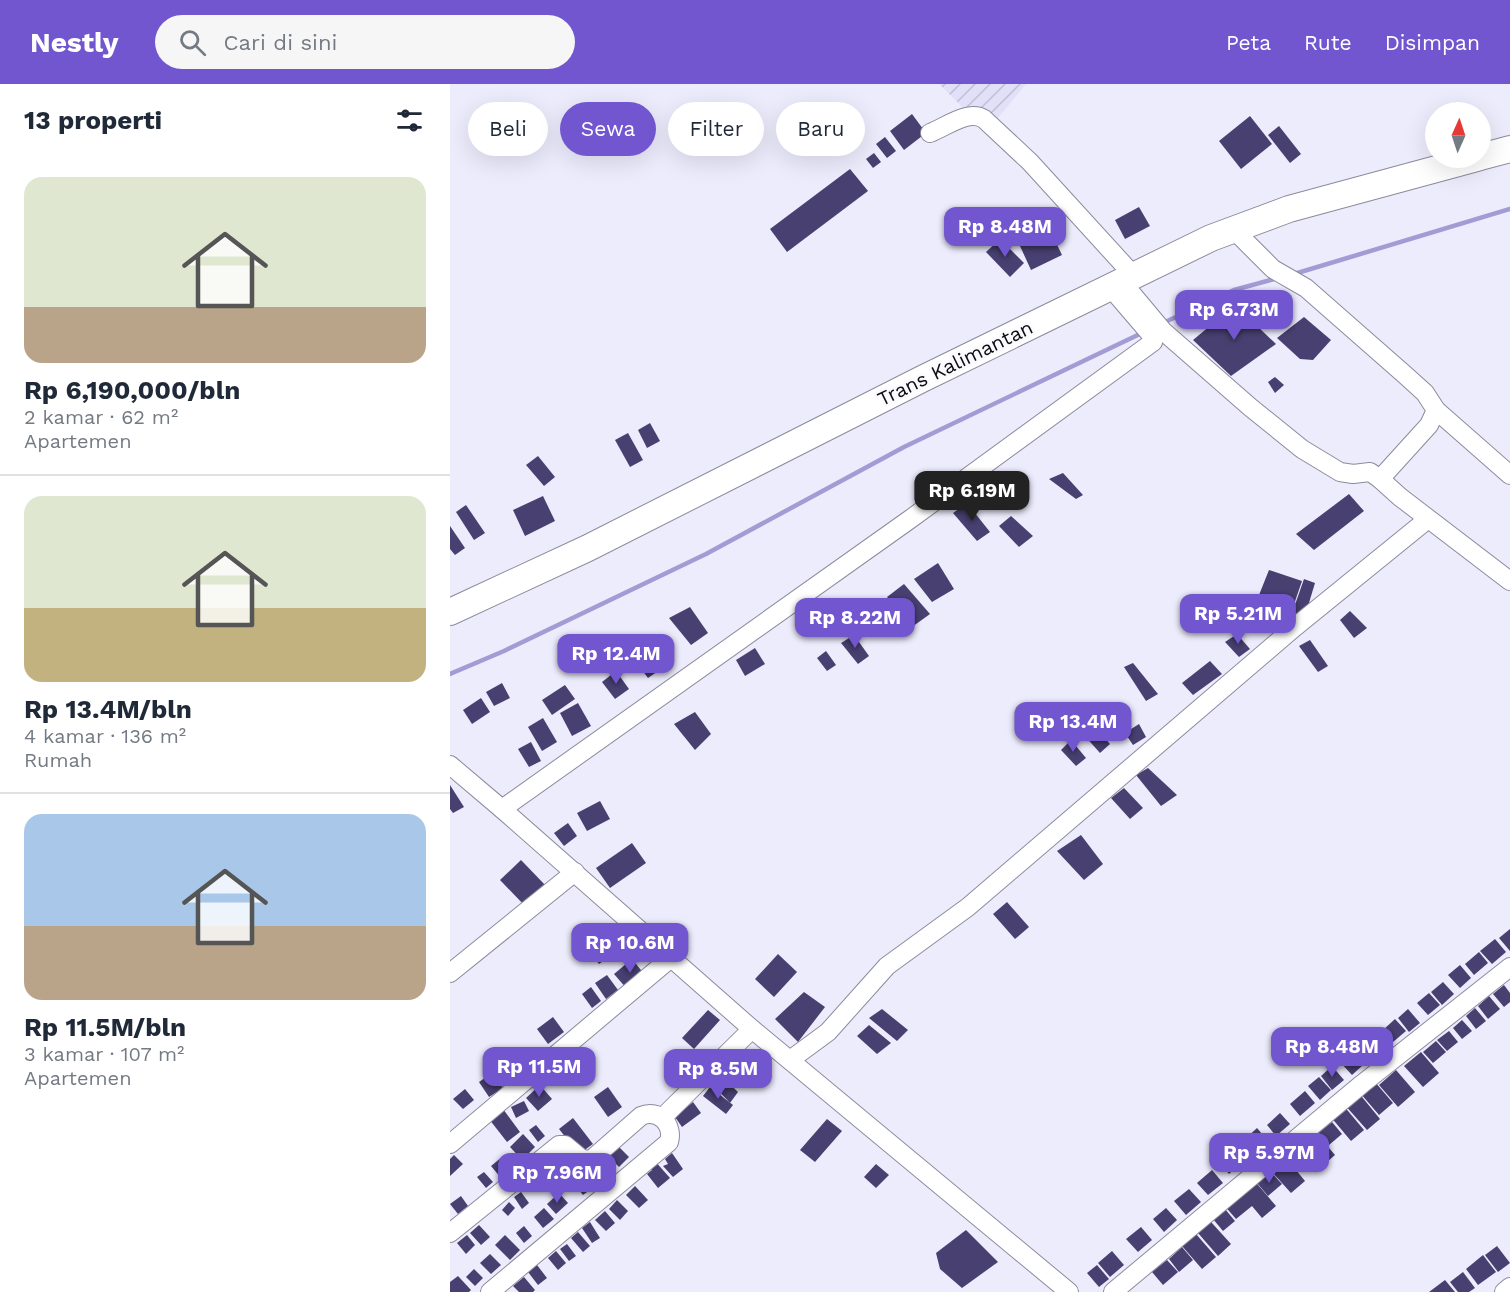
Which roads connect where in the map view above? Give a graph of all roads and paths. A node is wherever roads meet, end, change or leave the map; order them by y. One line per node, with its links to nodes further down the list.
1 (930, 133): 6 (street)
2 (1510, 148): 3 (highway, Trans Kalimantan)
3 (1491, 154)
4 (1439, 168): 5 (highway, Trans Kalimantan)
5 (1233, 229): 6 (highway, Trans Kalimantan); 8 (street)
6 (1122, 282): 7 (street); 13 (highway, Trans Kalimantan)
7 (1152, 327): 10 (street); 15 (street)
8 (1436, 410): 9 (street); 10 (street)
9 (1510, 475)
10 (1380, 479): 11 (street)
11 (1428, 519): 12 (street); 21 (street)
12 (1510, 581)
13 (450, 612)
14 (450, 765): 15 (street)
15 (502, 809): 16 (street)
16 (575, 872): 17 (street); 19 (street)
17 (672, 957): 20 (street); 23 (street)
18 (1510, 967): 28 (street)
19 (450, 973)
20 (752, 1029): 21 (street); 22 (street)
21 (790, 1060): 27 (street)
22 (662, 1118): 24 (street); 26 (street)
23 (450, 1144)
24 (450, 1233)
25 (1510, 1287): 29 (street)
26 (490, 1292)
27 (1069, 1292)
28 (1113, 1292)
29 (1504, 1292)

